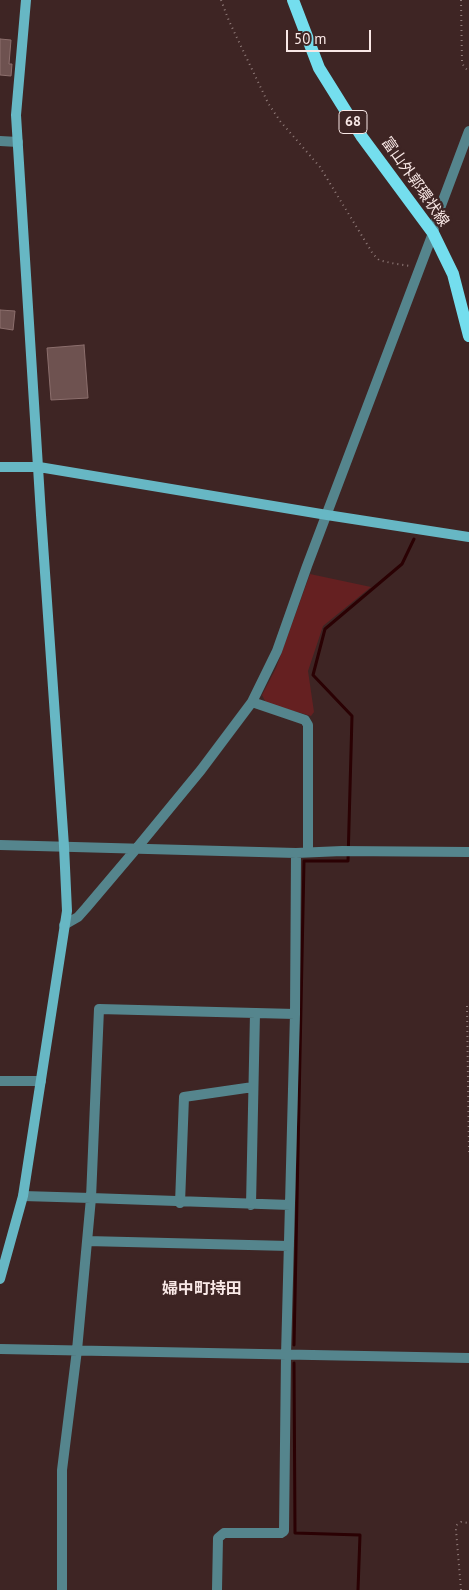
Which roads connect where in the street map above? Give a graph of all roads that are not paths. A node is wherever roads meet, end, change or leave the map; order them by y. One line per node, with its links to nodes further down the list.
1 (26, 0): 5 (street)
2 (293, 0): 6 (main road, 富山外郭環状線 / 68)
3 (469, 131): 6 (street)
4 (0, 141): 5 (street)
5 (18, 142): 9 (street)
6 (433, 234): 7 (main road, 富山外郭環状線 / 68); 10 (street)
7 (469, 336)
8 (0, 467): 9 (street)
9 (39, 467): 10 (street); 14 (street)
10 (327, 515): 11 (street); 12 (street)
11 (469, 537)
12 (252, 702): 15 (street); 16 (street)
13 (0, 845): 14 (street)
14 (64, 846): 15 (street); 19 (street)
15 (136, 849): 18 (street); 19 (street)
16 (308, 852): 17 (street); 18 (street)
17 (469, 852)
18 (296, 853): 21 (street)
19 (64, 925): 23 (street)
20 (255, 1013): 21 (street); 24 (street); 26 (street)
21 (295, 1014): 29 (street)
22 (0, 1081): 23 (street)
23 (41, 1081): 25 (street)
24 (253, 1087): 27 (street); 28 (street)
25 (23, 1196): 26 (street); 32 (street)
26 (92, 1198): 27 (street); 30 (street)
27 (180, 1203): 28 (street)
28 (251, 1205): 29 (street)
29 (290, 1206): 31 (street)
30 (88, 1241): 31 (street); 34 (street)
31 (289, 1246): 35 (street)
32 (0, 1279)
33 (0, 1349): 34 (street)
34 (77, 1350): 35 (street); 37 (street)
35 (286, 1354): 36 (street); 38 (street)
36 (469, 1358)
37 (62, 1590)
38 (217, 1590)

